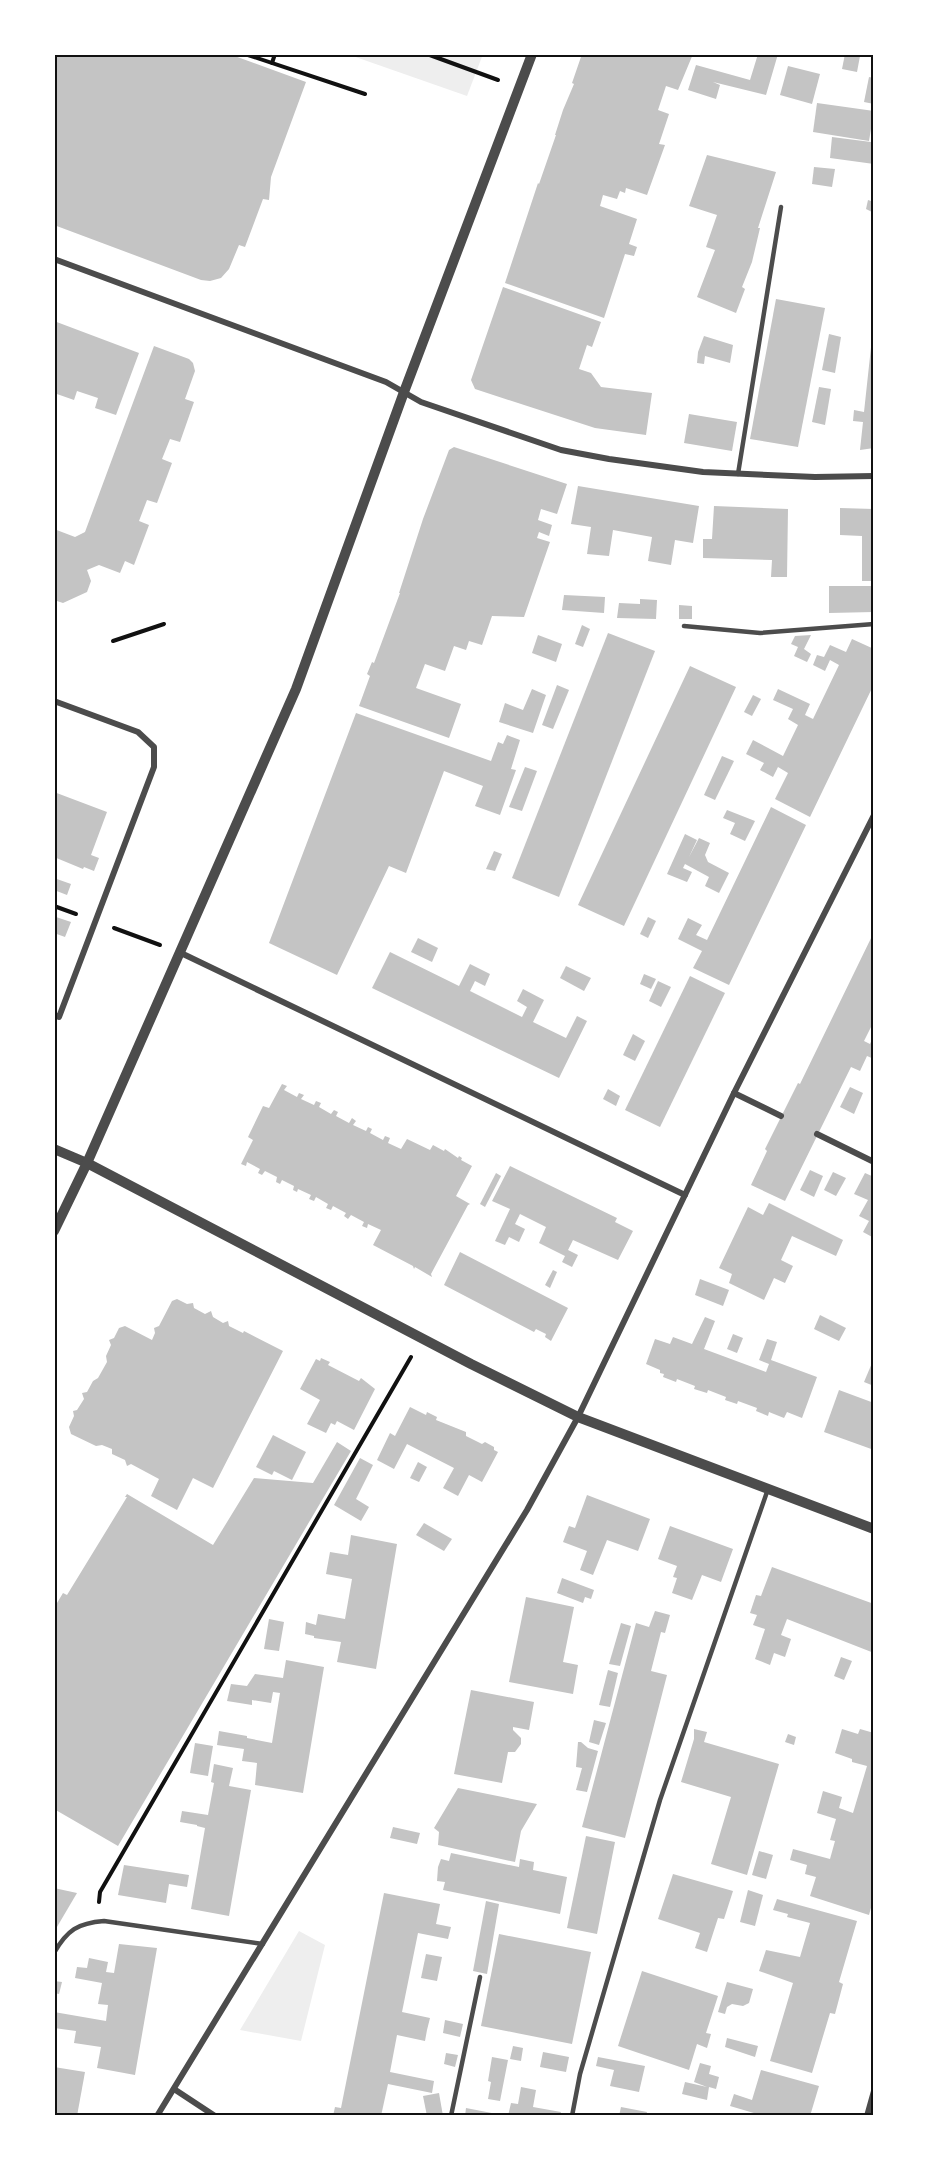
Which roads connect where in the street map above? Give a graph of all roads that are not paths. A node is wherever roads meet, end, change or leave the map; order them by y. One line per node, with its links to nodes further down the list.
1 (532, 54): 4 (street)
2 (781, 207): 5 (lane)
3 (54, 259): 4 (street)
4 (404, 392): 5 (street); 11 (street)
5 (738, 474): 6 (street)
6 (874, 476)
7 (874, 624): 8 (lane)
8 (684, 626)
9 (54, 701): 12 (street)
10 (874, 815): 13 (street)
11 (181, 953): 18 (street); 19 (street)
12 (54, 1015)
13 (734, 1093): 14 (street); 19 (street)
14 (781, 1116)
15 (818, 1134): 17 (street)
16 (54, 1149): 18 (street)
17 (874, 1162)
18 (87, 1163): 20 (street); 21 (street)
19 (685, 1195): 21 (street)
20 (54, 1231)
21 (579, 1417): 22 (street); 24 (street)
22 (768, 1489): 23 (street); 32 (lane)
23 (874, 1529)
24 (263, 1944): 25 (lane); 27 (street)
25 (54, 1953)
26 (480, 1977): 31 (lane)
27 (174, 2089): 29 (street); 30 (street)
28 (874, 2091): 33 (street)
29 (157, 2116)
30 (215, 2116)
31 (451, 2116)
32 (572, 2116)
33 (867, 2116)

